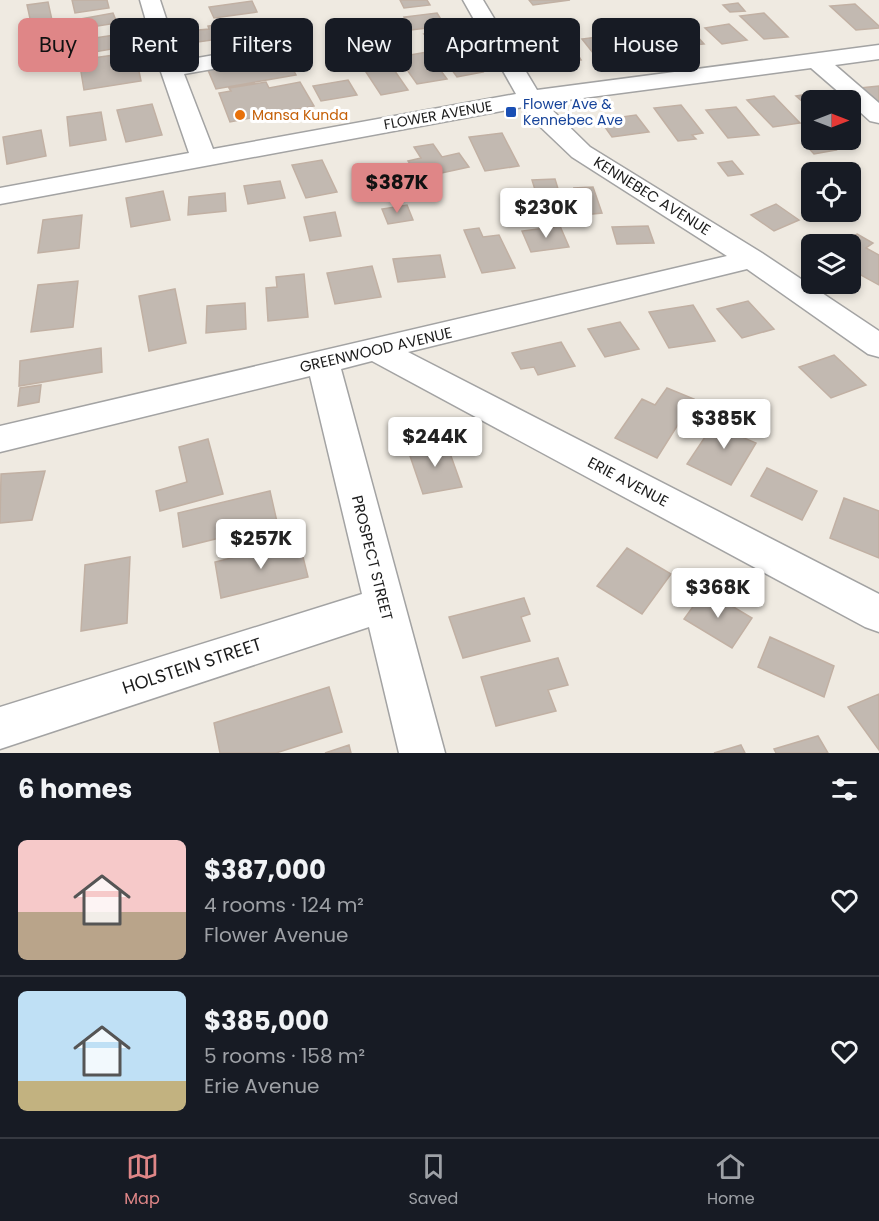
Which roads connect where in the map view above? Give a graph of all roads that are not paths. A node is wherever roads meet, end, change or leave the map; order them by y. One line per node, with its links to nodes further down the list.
1 (150, 0): 3 (street)
2 (473, 0): 7 (street, KENNEBEC AVENUE)
3 (155, 18)
4 (879, 52): 5 (street, FLOWER AVENUE)
5 (816, 60): 7 (street, FLOWER AVENUE); 8 (street)
6 (172, 72): 9 (street)
7 (531, 98): 9 (street, FLOWER AVENUE); 11 (street, KENNEBEC AVENUE)
8 (879, 116)
9 (203, 158): 10 (street, FLOWER AVENUE)
10 (0, 196)
11 (752, 259): 12 (street, KENNEBEC AVENUE); 13 (street, GREENWOOD AVENUE)
12 (879, 346)
13 (377, 350): 14 (street, GREENWOOD AVENUE); 17 (street, ERIE AVENUE)
14 (323, 362): 15 (street, GREENWOOD AVENUE); 16 (street, PROSPECT STREET)
15 (0, 440)
16 (383, 605): 18 (street, HOLSTEIN STREET); 19 (street, PROSPECT STREET)
17 (879, 614)
18 (0, 728)
19 (422, 753)

